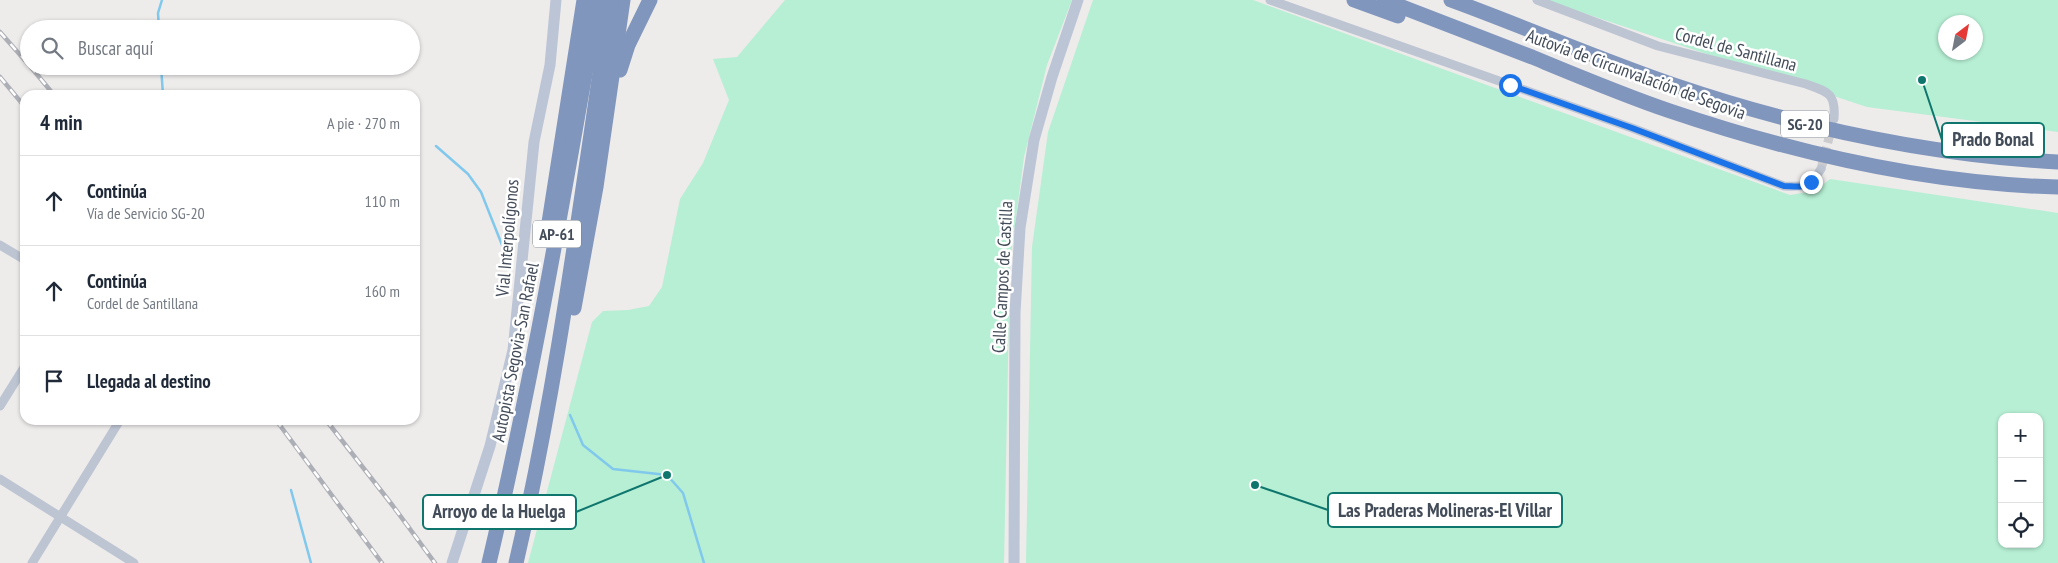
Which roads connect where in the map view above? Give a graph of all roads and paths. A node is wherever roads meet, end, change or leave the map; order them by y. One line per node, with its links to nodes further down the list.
1 (556, 0): 32 (main road, Vial Interpolígonos)
2 (578, 0): 15 (highway)
3 (584, 0): 15 (highway)
4 (598, 0): 26 (highway, Autopista Segovia-San Rafael / AP-61)
5 (611, 0): 28 (highway, AP-61)
6 (624, 0): 19 (highway)
7 (650, 0): 19 (highway)
8 (1078, 0): 35 (main road, Calle Campos de Castilla)
9 (1270, 0): 18 (street)
10 (1354, 0): 14 (highway)
11 (1384, 0): 14 (highway, Autovía de Circunvalación de Segovia / SG-20)
12 (1452, 0): 17 (highway, Autovía de Circunvalación de Segovia / SG-20)
13 (1537, 0): 16 (street, Cordel de Santillana)
14 (1592, 82): 20 (highway, Autovía de Circunvalación de Segovia / SG-20)
15 (569, 91): 26 (highway)
16 (1834, 119)
17 (2058, 162)
18 (1821, 169)
19 (596, 186): 28 (highway)
20 (2058, 188)
21 (0, 245): 22 (street)
22 (20, 257)
23 (20, 374): 24 (street)
24 (0, 406)
25 (117, 425): 29 (street)
26 (511, 468): 33 (highway, Autopista Segovia-San Rafael / AP-61)
27 (0, 479): 29 (street)
28 (535, 482): 34 (highway, AP-61)
29 (60, 516): 30 (street); 31 (street)
30 (32, 563)
31 (134, 563)
32 (452, 563)
33 (488, 563)
34 (516, 563)
35 (1014, 563)

